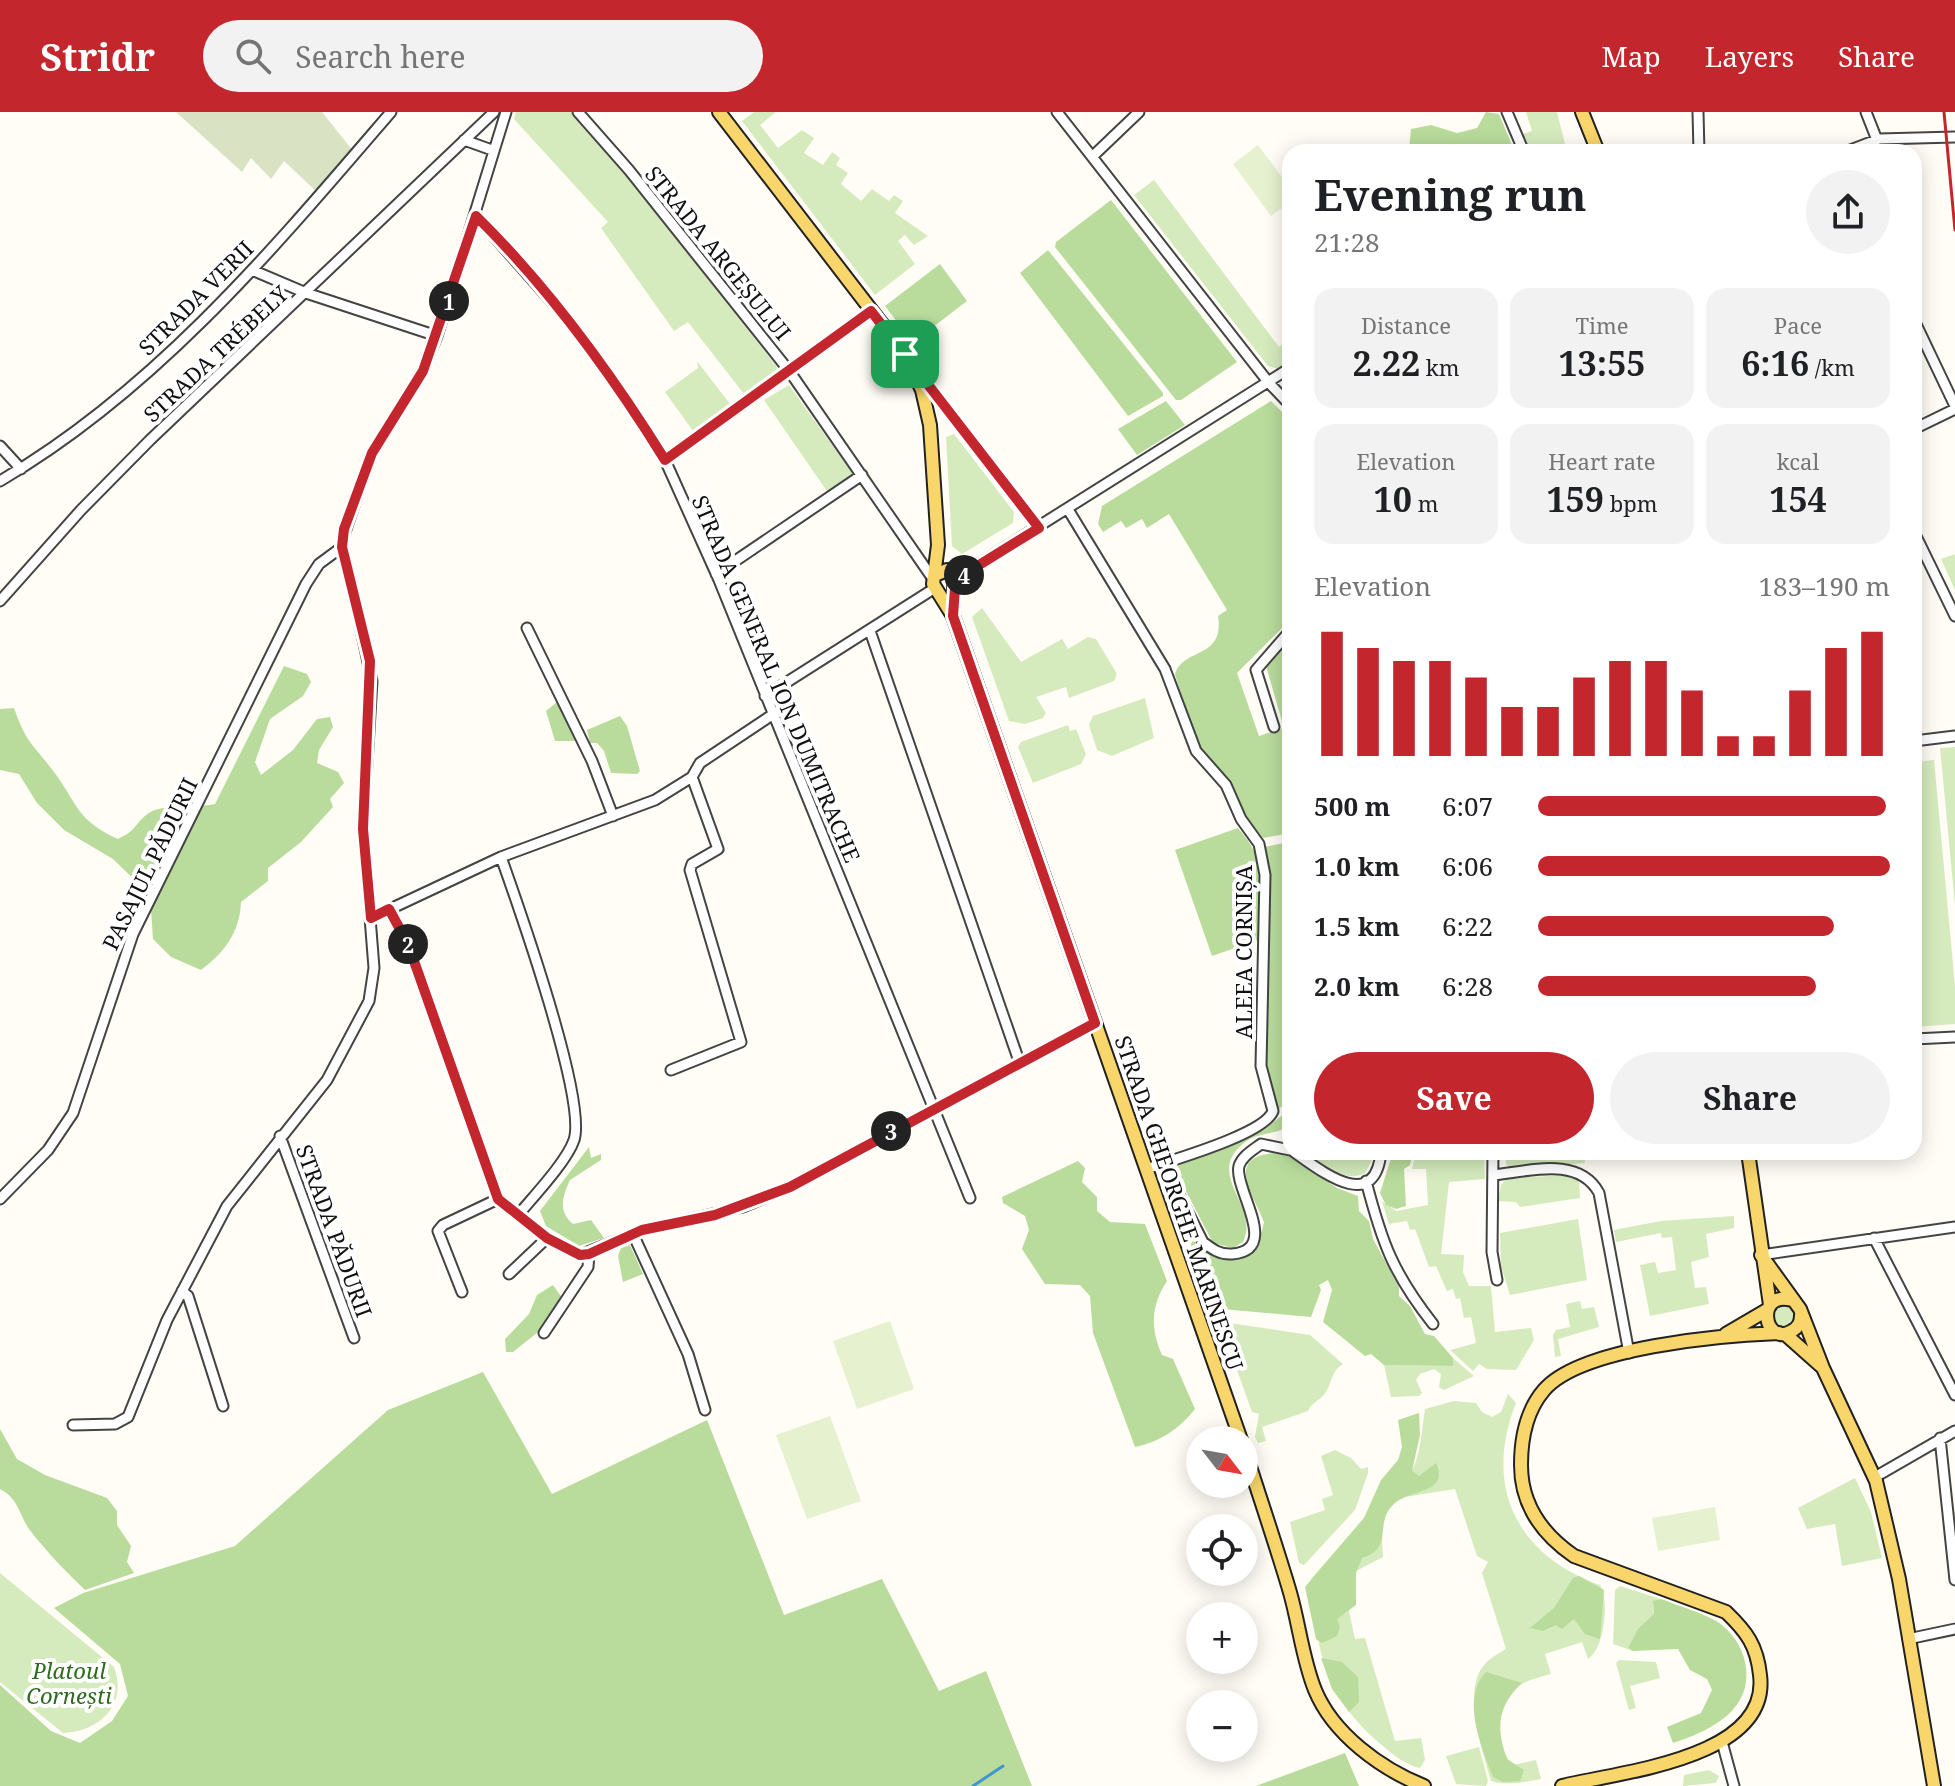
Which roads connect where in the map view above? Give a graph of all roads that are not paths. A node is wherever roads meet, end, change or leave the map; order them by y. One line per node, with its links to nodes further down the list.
1 (494, 112): 14 (street, STRADA TRÉBELY)
2 (506, 112): 21 (street, STRADA PĂDURII)
3 (578, 112): 30 (street, STRADA ARGEȘULUI)
4 (719, 112): 26 (main road, STRADA GHEORGHE MARINESCU)
5 (1057, 112): 22 (street)
6 (1139, 112): 22 (street)
7 (1507, 112): 16 (street)
8 (1582, 112): 12 (main road)
9 (1698, 112): 19 (street)
10 (1866, 112): 15 (street)
11 (384, 115): 24 (street, STRADA VERII)
12 (1586, 125): 17 (main road); 18 (main road)
13 (1955, 137): 15 (street)
14 (464, 140): 21 (street); 25 (street, STRADA TRÉBELY)
15 (1877, 140): 20 (street)
16 (1521, 144)
17 (1587, 144)
18 (1594, 144)
19 (1699, 144)
20 (1866, 144)
21 (492, 150): 23 (street, STRADA PĂDURII)
22 (1093, 156): 32 (street)
23 (476, 216): 27 (street, STRADA PĂDURII); 37 (street, STRADA GENERAL ION DUMITRACHE)
24 (252, 270): 25 (street); 38 (street, STRADA VERII)
25 (308, 293): 27 (street); 49 (street, STRADA TRÉBELY)
26 (871, 311): 29 (main road, STRADA GHEORGHE MARINESCU); 30 (street)
27 (437, 336): 44 (street, STRADA PĂDURII)
28 (1922, 337): 34 (street)
29 (905, 354): 42 (street); 43 (main road, STRADA GHEORGHE MARINESCU)
30 (790, 372): 37 (street); 39 (street, STRADA ARGEȘULUI)
31 (1282, 374): 32 (street)
32 (1269, 383): 33 (street); 41 (street)
33 (1282, 397)
34 (1955, 407): 35 (street)
35 (1922, 425)
36 (0, 446): 38 (street)
37 (665, 460): 46 (street, STRADA GENERAL ION DUMITRACHE)
38 (21, 469): 40 (street, STRADA VERII)
39 (862, 475): 46 (street); 48 (street, STRADA ARGEȘULUI)
40 (0, 481)
41 (1069, 511): 42 (street); 77 (street, ALEEA CORNIȘA)
42 (1039, 528): 47 (street)
43 (938, 545): 47 (main road, STRADA GHEORGHE MARINESCU); 48 (main road, STRADA GHEORGHE MARINESCU)
44 (342, 547): 64 (street, STRADA PĂDURII); 82 (street, PASAJUL PĂDURII)
45 (1922, 548): 51 (street)
46 (716, 574): 55 (street, STRADA GENERAL ION DUMITRACHE)
47 (953, 578): 48 (main road); 48 (main road); 50 (main road, STRADA GHEORGHE MARINESCU)
48 (936, 584): 50 (main road, STRADA GHEORGHE MARINESCU); 53 (street)
49 (0, 601)
50 (953, 616): 65 (main road, STRADA GHEORGHE MARINESCU)
51 (1955, 616)
52 (527, 628): 61 (street)
53 (870, 631): 55 (street); 68 (street)
54 (1282, 640): 57 (street)
55 (765, 696): 56 (street, STRADA GENERAL ION DUMITRACHE)
56 (772, 715): 60 (street); 70 (street, STRADA GENERAL ION DUMITRACHE)
57 (1274, 727)
58 (1955, 736): 59 (street)
59 (1922, 740)
60 (692, 777): 61 (street); 69 (street)
61 (613, 816): 62 (street)
62 (501, 857): 63 (street); 84 (street)
63 (389, 909): 64 (street); 83 (street)
64 (371, 918): 71 (street, STRADA PĂDURII)
65 (1095, 1023): 68 (street); 78 (main road, STRADA GHEORGHE MARINESCU)
66 (1955, 1037): 67 (street)
67 (1922, 1039)
68 (1020, 1064): 70 (street)
69 (671, 1070)
70 (935, 1108): 81 (street, STRADA GENERAL ION DUMITRACHE); 86 (street)
71 (280, 1136): 93 (street, STRADA PĂDURII); 102 (street, STRADA PĂDURII)
72 (1282, 1149): 77 (street)
73 (1305, 1160): 80 (street)
74 (1379, 1160): 80 (street)
75 (1493, 1160): 79 (street)
76 (1749, 1160): 90 (main road)
77 (1163, 1163): 78 (street, ALEEA CORNIȘA)
78 (1146, 1169): 109 (main road, STRADA GHEORGHE MARINESCU)
79 (1494, 1175): 92 (street); 103 (street)
80 (1366, 1184): 98 (street)
81 (970, 1198)
82 (0, 1199)
83 (498, 1199): 84 (street); 94 (street)
84 (519, 1214): 87 (street)
85 (1955, 1227): 88 (street)
86 (633, 1234): 89 (street); 107 (street)
87 (547, 1238): 89 (street); 91 (street)
88 (1874, 1238): 90 (street); 105 (street)
89 (589, 1254): 99 (street)
90 (1761, 1255): 95 (main road); 96 (main road)
91 (509, 1274)
92 (1497, 1280)
93 (182, 1291): 106 (street); 108 (street, STRADA PĂDURII)
94 (462, 1292)
95 (1792, 1300): 96 (main road); 97 (main road)
96 (1769, 1308): 100 (main road); 101 (main road)
97 (1801, 1315): 100 (main road); 104 (main road)
98 (1433, 1324)
99 (544, 1333)
100 (1782, 1333): 101 (main road); 104 (main road)
101 (1723, 1335): 103 (main road)
102 (354, 1338)
103 (1629, 1353): 117 (main road)
104 (1823, 1368): 112 (main road)
105 (1955, 1395)
106 (223, 1406)
107 (705, 1410)
108 (73, 1425)
109 (1236, 1426)
110 (1955, 1431): 111 (street)
111 (1940, 1438): 112 (street); 114 (street)
112 (1875, 1477): 116 (main road)
113 (1258, 1492): 118 (main road)
114 (1955, 1580)
115 (1955, 1629): 116 (street)
116 (1908, 1639): 121 (main road)
117 (1722, 1742): 119 (main road); 120 (street)
118 (1424, 1786)
119 (1562, 1786)
120 (1734, 1786)
121 (1934, 1786)

